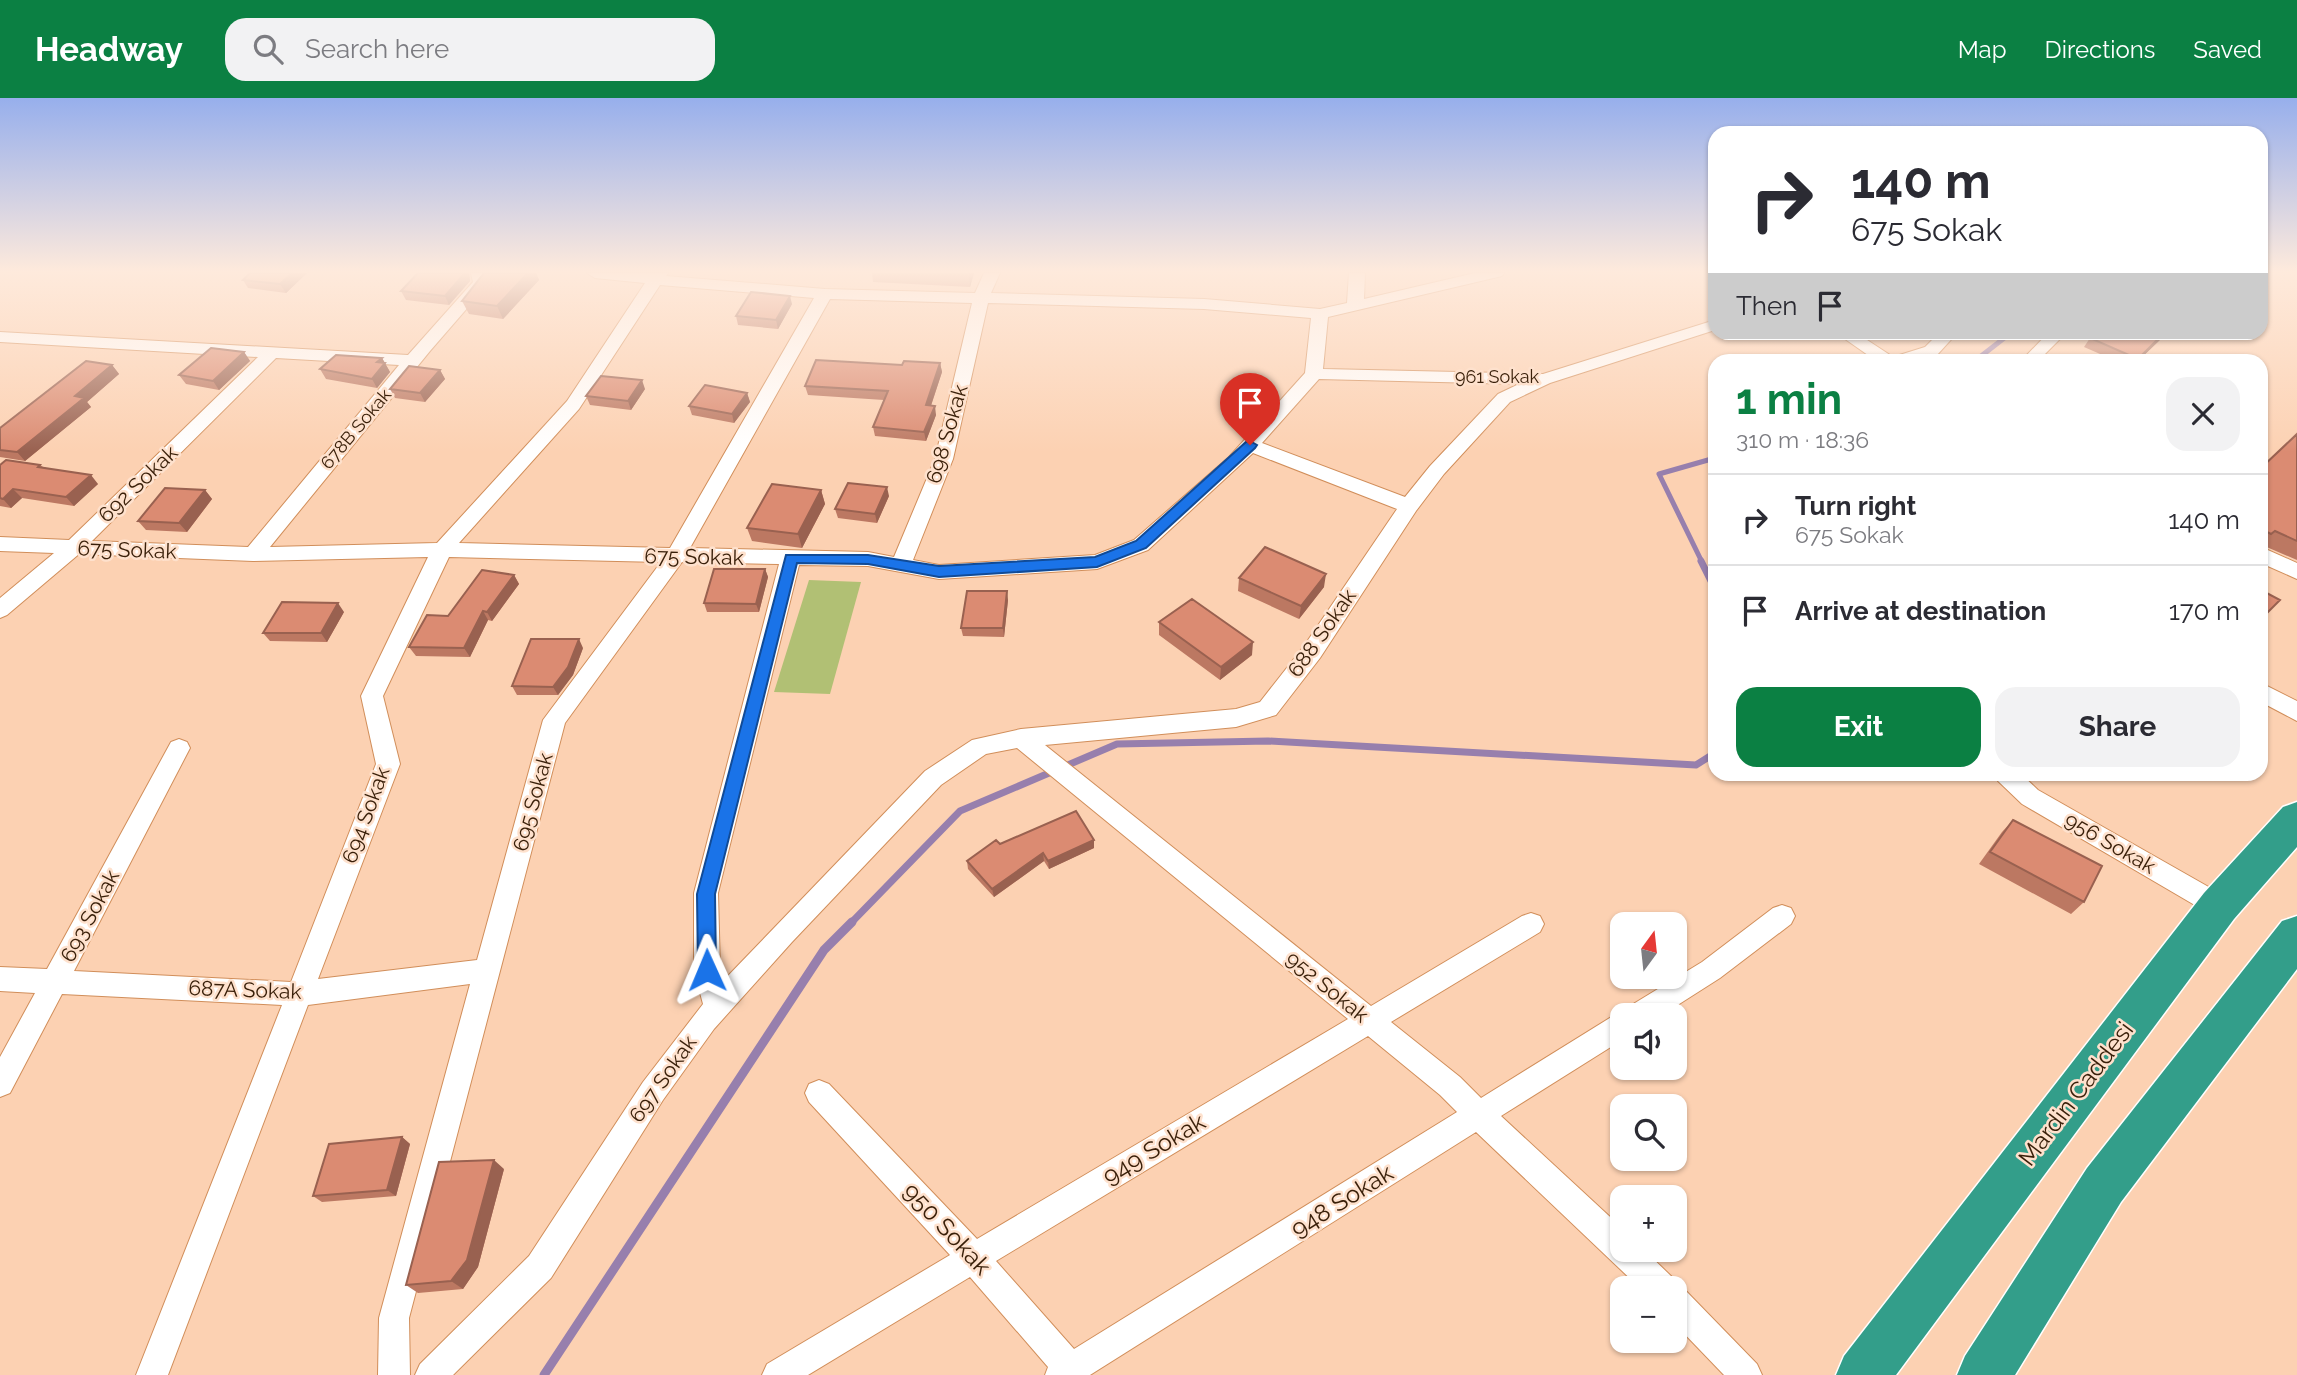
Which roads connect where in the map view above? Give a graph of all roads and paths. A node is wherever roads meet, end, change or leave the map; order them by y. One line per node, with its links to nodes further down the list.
1 (438, 333): 17 (street, 678B Sokak)
2 (621, 333): 24 (street, 694 Sokak)
3 (803, 333): 26 (street, 695 Sokak)
4 (973, 333): 29 (street, 698 Sokak)
5 (1318, 333): 18 (street)
6 (1691, 333): 19 (street, 961 Sokak)
7 (0, 337): 11 (street)
8 (1855, 340): 13 (street)
9 (1942, 340): 14 (street)
10 (2051, 340): 15 (street)
11 (110, 344): 12 (street); 16 (street)
12 (272, 353): 17 (street); 23 (street, 692 Sokak)
13 (1877, 354)
14 (1920, 354)
15 (2036, 354)
16 (88, 361)
17 (413, 361): 25 (street, 678B Sokak)
18 (1314, 374): 19 (street, 961 Sokak); 20 (street, 675 Sokak)
19 (1544, 379): 21 (street, 688 Sokak)
20 (1250, 445): 21 (street); 29 (street, 675 Sokak)
21 (1409, 506): 34 (street, 688 Sokak)
22 (0, 544): 23 (street, 675 Sokak)
23 (72, 549): 25 (street, 675 Sokak); 31 (street, 692 Sokak)
24 (442, 550): 25 (street, 675 Sokak); 26 (street, 675 Sokak); 45 (street, 694 Sokak)
25 (253, 554)
26 (675, 556): 27 (street, 675 Sokak); 42 (street, 695 Sokak)
27 (791, 558): 29 (street, 675 Sokak); 47 (street)
28 (2268, 558): 30 (street)
29 (901, 565)
30 (2297, 572)
31 (0, 610)
32 (2268, 695): 33 (street)
33 (2297, 712)
34 (1021, 738): 47 (street, 697 Sokak); 48 (street, 952 Sokak)
35 (178, 748): 44 (street, 693 Sokak)
36 (2013, 781): 38 (street, 956 Sokak)
37 (2297, 819): 38 (highway, Mardin Caddesi)
38 (2219, 906): 64 (highway, Mardin Caddesi)
39 (1782, 916): 46 (street)
40 (1531, 924): 48 (street, 949 Sokak)
41 (2297, 935): 65 (highway)
42 (489, 970): 45 (street, 687A Sokak); 60 (street, 695 Sokak)
43 (0, 978): 44 (street, 687A Sokak)
44 (56, 981): 45 (street, 687A Sokak); 50 (street, 693 Sokak)
45 (298, 994): 59 (street, 694 Sokak)
46 (1658, 1003)
47 (717, 1008): 61 (street, 697 Sokak)
48 (1368, 1021): 52 (street, 952 Sokak); 54 (street, 949 Sokak)
49 (1610, 1032): 52 (street, 948 Sokak)
50 (0, 1084)
51 (819, 1093): 54 (street, 950 Sokak)
52 (1478, 1115): 53 (street, 952 Sokak); 58 (street, 948 Sokak)
53 (1610, 1236)
54 (974, 1256): 58 (street, 950 Sokak); 62 (street, 949 Sokak)
55 (1636, 1262): 56 (street, 952 Sokak)
56 (1649, 1276)
57 (1687, 1314): 63 (street)
58 (1066, 1372)
59 (152, 1375)
60 (394, 1375)
61 (431, 1375)
62 (778, 1375)
63 (1746, 1375)
64 (1863, 1375)
65 (1984, 1375)

